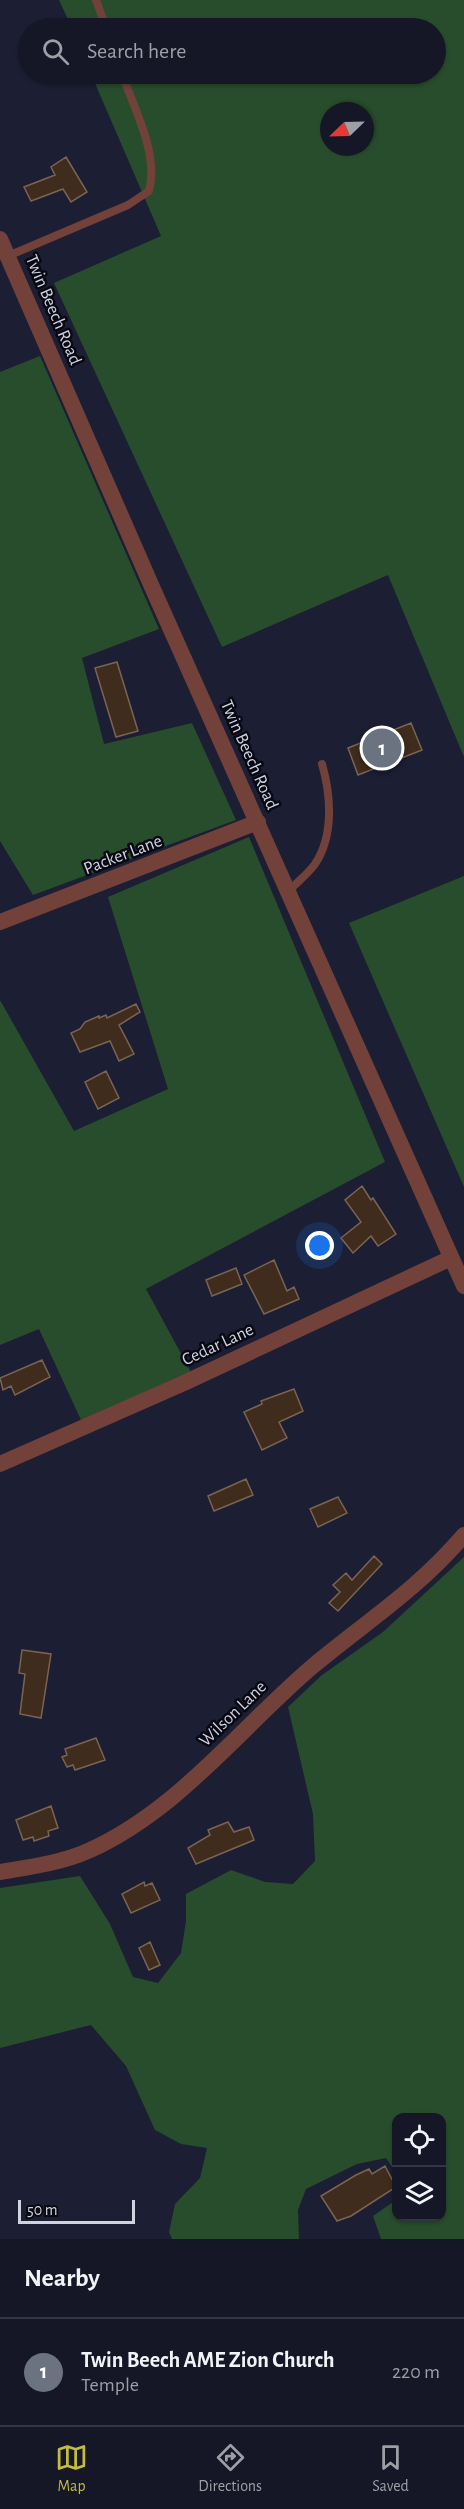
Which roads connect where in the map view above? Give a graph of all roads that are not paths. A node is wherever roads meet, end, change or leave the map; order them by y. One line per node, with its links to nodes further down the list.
1 (96, 0): 2 (lane)
2 (102, 18)
3 (126, 84): 5 (lane)
4 (0, 239): 5 (street, Twin Beech Road)
5 (8, 256): 7 (street, Twin Beech Road)
6 (322, 764): 8 (lane)
7 (258, 822): 8 (street, Twin Beech Road); 9 (street, Packer Lane)
8 (289, 891): 10 (street, Twin Beech Road)
9 (0, 922)
10 (451, 1258): 11 (street, Twin Beech Road); 12 (street, Cedar Lane)
11 (464, 1286)
12 (0, 1464)
13 (464, 1535): 14 (street, Wilson Lane)
14 (0, 1872)

